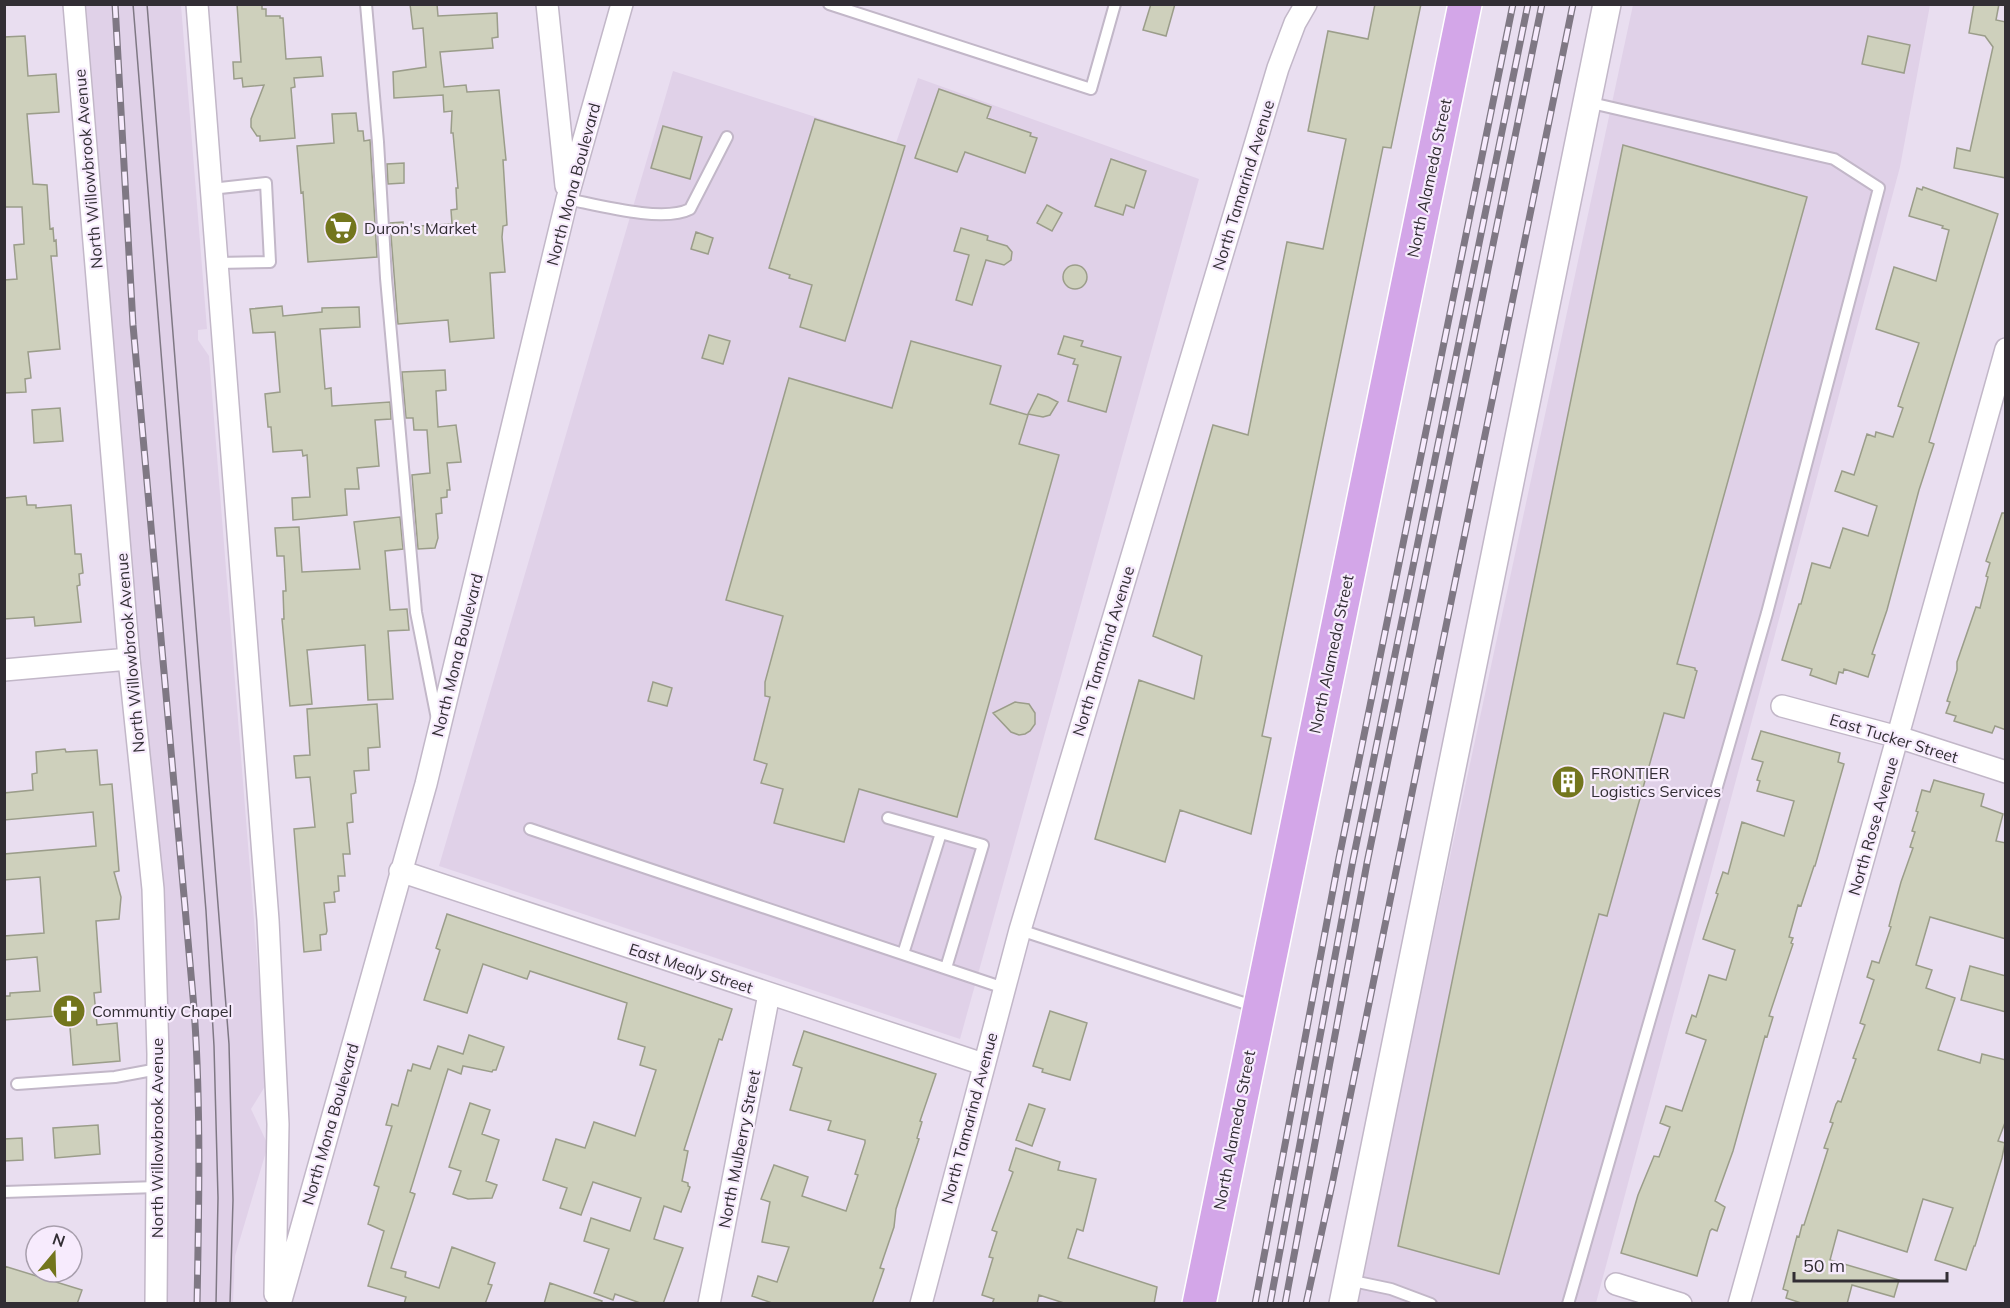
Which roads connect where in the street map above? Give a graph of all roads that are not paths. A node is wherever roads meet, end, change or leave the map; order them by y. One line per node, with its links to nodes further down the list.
1 (74, 4): 17 (street, North Willowbrook Avenue)
2 (196, 4): 13 (street)
3 (366, 4): 20 (lane)
4 (547, 4): 14 (street)
5 (622, 4): 14 (street, North Mona Boulevard)
6 (829, 4): 7 (lane)
7 (1115, 4)
8 (1306, 4): 27 (street, North Tamarind Avenue)
9 (1465, 4): 32 (main road, North Alameda Street)
10 (1607, 4): 11 (street)
11 (1587, 102): 39 (street); 47 (lane)
12 (727, 137): 14 (lane)
13 (211, 189): 15 (street); 15 (lane)
14 (567, 199): 20 (street, North Mona Boulevard)
15 (217, 263): 41 (street)
16 (2006, 349): 21 (street, North Rose Avenue)
17 (129, 659): 18 (street); 34 (street, North Willowbrook Avenue)
18 (4, 670)
19 (1782, 706): 21 (street, East Tucker Street)
20 (439, 731): 26 (street, North Mona Boulevard)
21 (1898, 737): 22 (street, East Tucker Street); 49 (street, North Rose Avenue)
22 (2006, 772)
23 (888, 818): 25 (lane)
24 (530, 829): 28 (lane)
25 (941, 833): 28 (lane); 29 (lane)
26 (400, 871): 31 (street, East Mealy Street); 42 (street, North Mona Boulevard)
27 (1020, 930): 30 (street, North Tamarind Avenue); 32 (lane)
28 (903, 954): 29 (lane)
29 (946, 968): 30 (lane)
30 (1004, 988): 33 (street, North Tamarind Avenue)
31 (769, 994): 33 (street, East Mealy Street); 43 (street, North Mulberry Street)
32 (1258, 1008): 45 (main road, North Alameda Street)
33 (983, 1064): 44 (street, North Tamarind Avenue)
34 (158, 1069): 35 (lane); 36 (street, North Willowbrook Avenue)
35 (17, 1084)
36 (158, 1187): 37 (lane); 40 (street, North Willowbrook Avenue)
37 (4, 1192)
38 (1616, 1284): 48 (street)
39 (1346, 1292): 46 (lane)
40 (156, 1304)
41 (275, 1304)
42 (280, 1304)
43 (709, 1304)
44 (921, 1304)
45 (1199, 1304)
46 (1431, 1304)
47 (1568, 1304)
48 (1681, 1304)
49 (1739, 1304)

